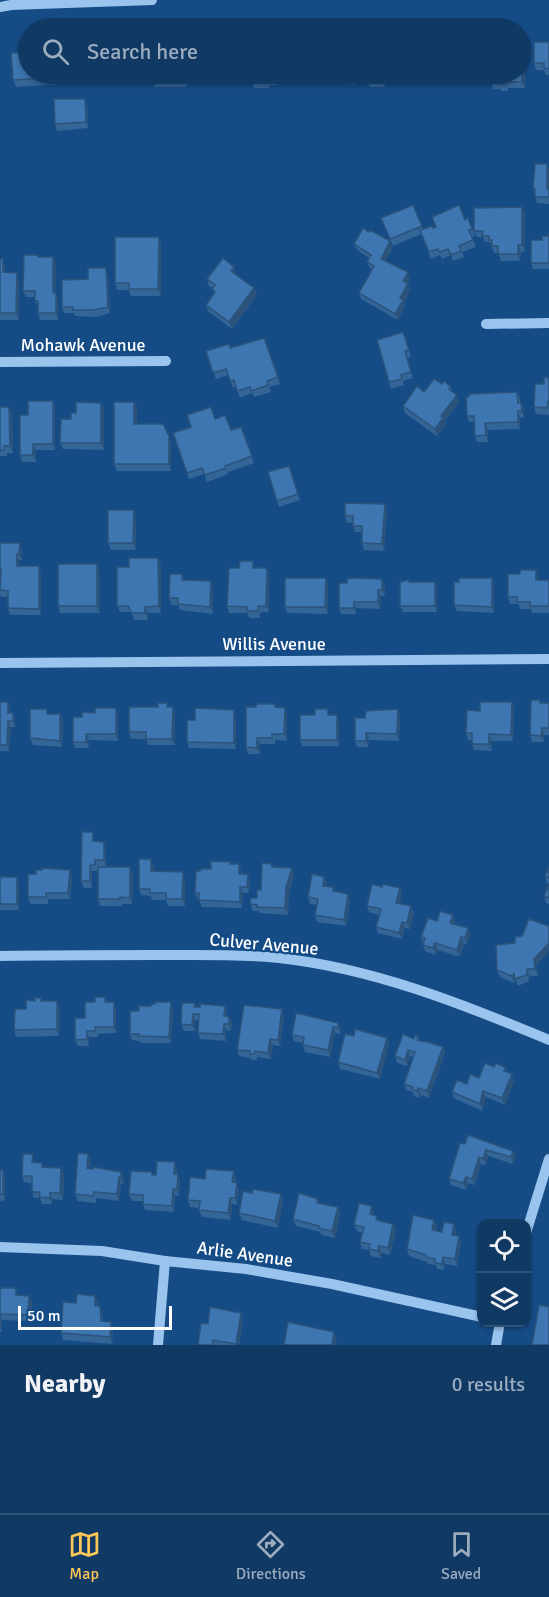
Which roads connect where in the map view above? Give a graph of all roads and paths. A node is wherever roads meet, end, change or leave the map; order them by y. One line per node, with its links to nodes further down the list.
1 (152, 0): 2 (street)
2 (0, 7)
3 (549, 323): 4 (street)
4 (486, 324)
5 (166, 361): 6 (street, Mohawk Avenue)
6 (0, 362)
7 (549, 659): 8 (street, Willis Avenue)
8 (0, 663)
9 (0, 956): 10 (street, Culver Avenue)
10 (549, 1040)
11 (549, 1159): 12 (street)
12 (530, 1219)
13 (0, 1247): 14 (street, Arlie Avenue)
14 (165, 1261): 15 (street, Arlie Avenue); 17 (street)
15 (477, 1316)
16 (499, 1327): 18 (street)
17 (158, 1345)
18 (496, 1345)

